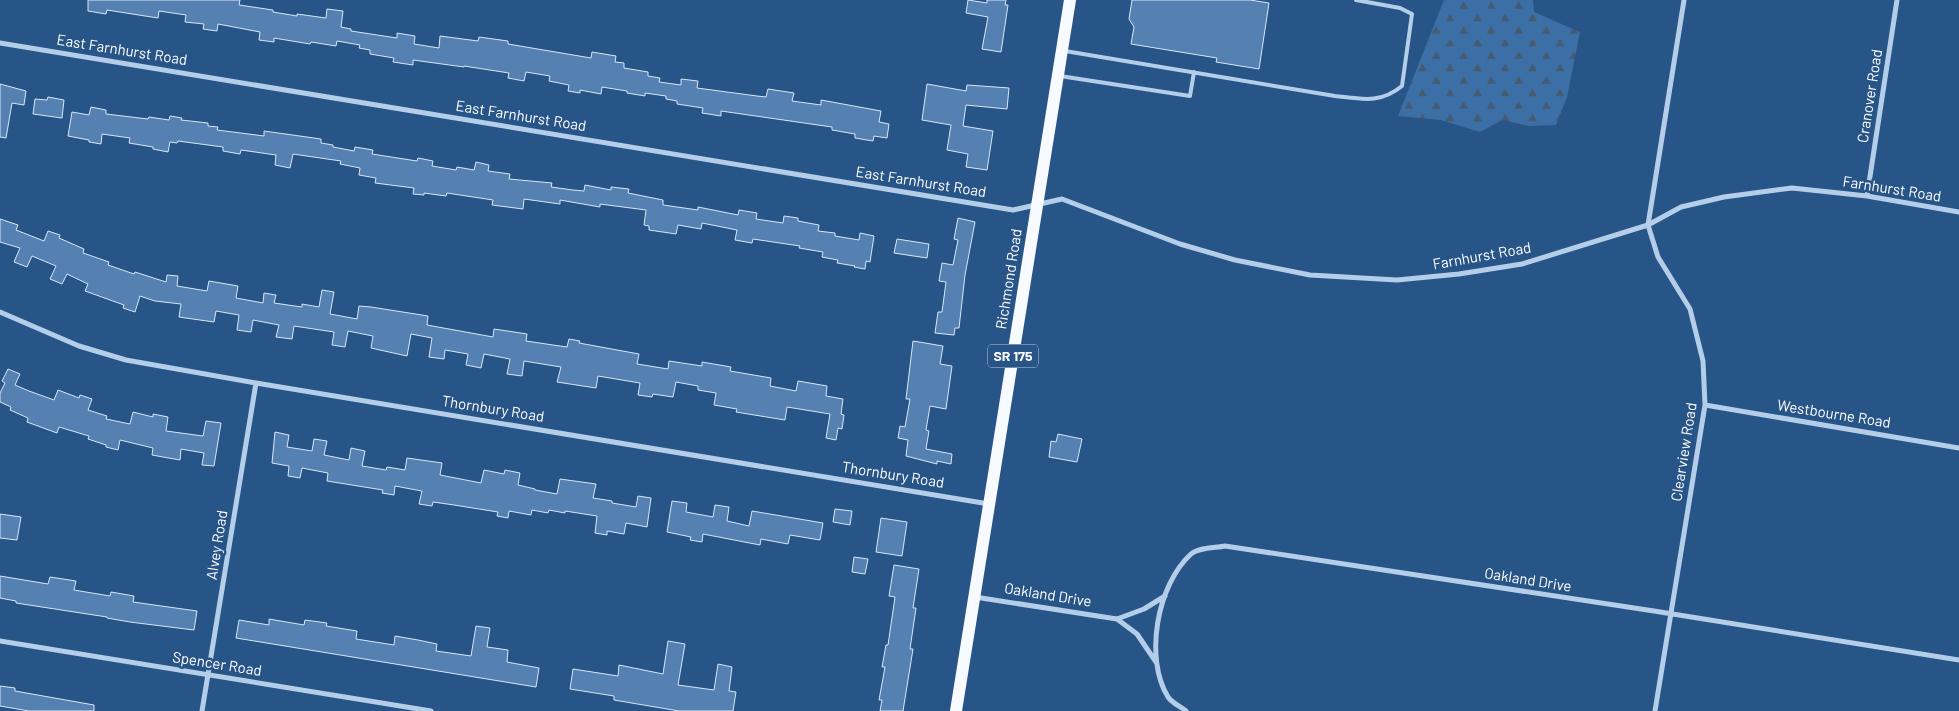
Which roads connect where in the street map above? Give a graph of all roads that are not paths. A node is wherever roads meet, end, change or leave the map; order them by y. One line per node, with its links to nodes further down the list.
1 (1070, 0): 6 (main road, Richmond Road / SR 175)
2 (1356, 0): 7 (lane)
3 (1684, 0): 12 (street, Clearview Road)
4 (1897, 0): 9 (street, Cranover Road)
5 (0, 42): 10 (street, East Farnhurst Road)
6 (1062, 51): 7 (lane); 8 (main road, Richmond Road / SR 175)
7 (1194, 72): 8 (lane)
8 (1058, 76): 10 (main road, Richmond Road / SR 175)
9 (1867, 196): 11 (street, Farnhurst Road); 12 (street, Farnhurst Road)
10 (1038, 203): 12 (street, Farnhurst Road); 17 (main road, Richmond Road / SR 175)
11 (1959, 212)
12 (1648, 225): 15 (street, Clearview Road)
13 (0, 312): 14 (street, Thornbury Road)
14 (256, 383): 17 (street, Thornbury Road); 25 (street, Alvey Road)
15 (1705, 405): 16 (street, Westbourne Road); 20 (street, Clearview Road)
16 (1959, 448)
17 (989, 504): 19 (main road, Richmond Road / SR 175)
18 (1165, 596): 20 (street, Oakland Drive); 21 (street); 24 (street, Oakland Drive)
19 (974, 597): 21 (street, Oakland Drive); 28 (main road, Richmond Road / SR 175)
20 (1670, 614): 23 (street, Oakland Drive); 30 (street, Clearview Road)
21 (1117, 618): 24 (street)
22 (0, 641): 25 (street, Spencer Road)
23 (1959, 660)
24 (1157, 663): 29 (street)
25 (208, 675): 26 (street, Alvey Road); 27 (street, Spencer Road)
26 (202, 711)
27 (431, 711)
28 (956, 711)
29 (1186, 711)
30 (1654, 711)

